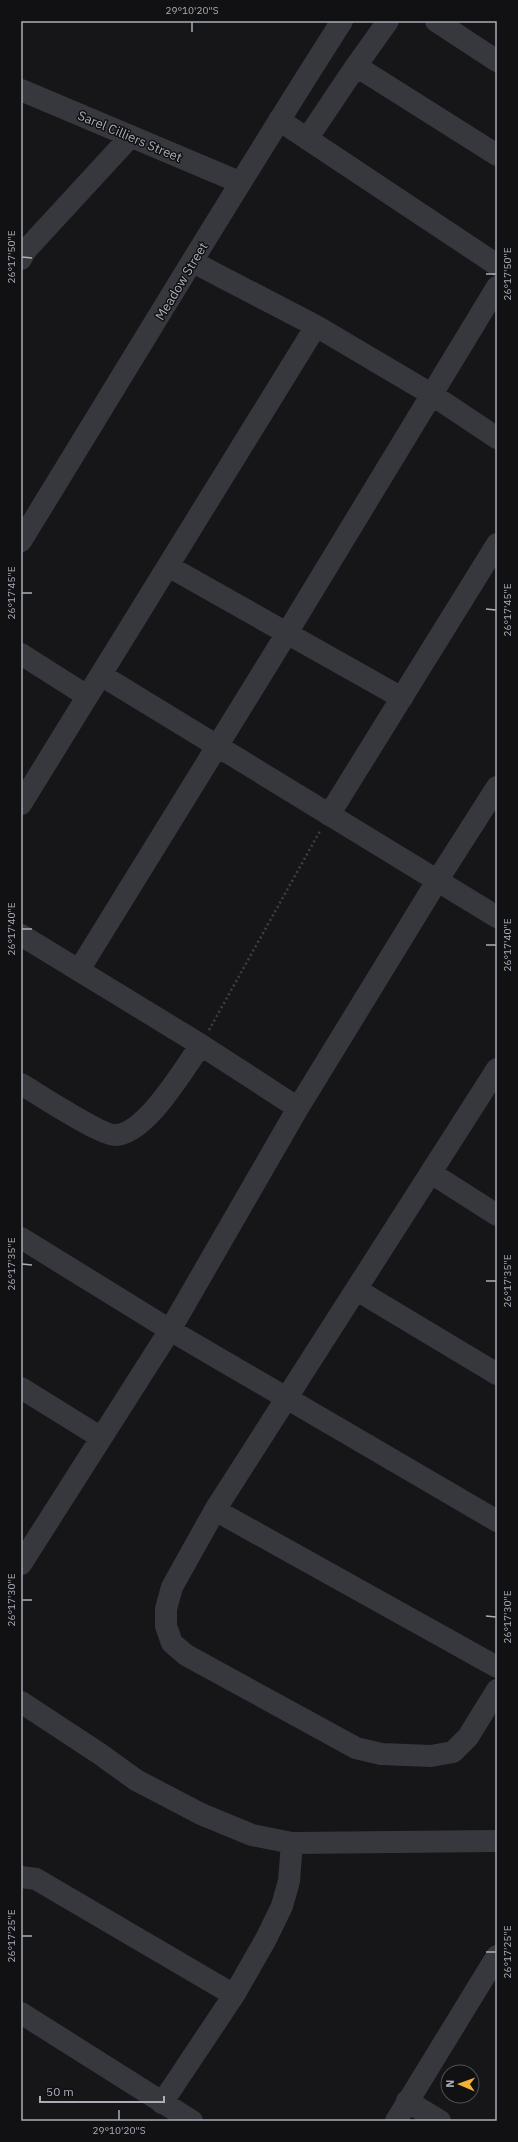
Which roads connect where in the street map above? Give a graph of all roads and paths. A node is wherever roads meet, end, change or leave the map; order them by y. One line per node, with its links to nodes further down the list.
1 (342, 21): 7 (street, Meadow Street)
2 (388, 21): 5 (street)
3 (436, 21): 4 (street)
4 (497, 61)
5 (356, 66): 9 (street); 10 (street)
6 (21, 90): 8 (street, Sarel Cilliers Street)
7 (279, 120): 9 (street); 11 (street, Meadow Street)
8 (132, 136): 11 (street, Sarel Cilliers Street); 12 (street)
9 (306, 139): 14 (street)
10 (497, 155)
11 (240, 182): 13 (street, Meadow Street)
12 (23, 252)
13 (193, 262): 16 (street); 19 (street, Meadow Street)
14 (497, 264)
15 (497, 287): 17 (street)
16 (316, 326): 17 (street); 21 (street)
17 (431, 394): 18 (street); 22 (street)
18 (497, 438)
19 (21, 541)
20 (497, 544): 26 (street)
21 (168, 566): 22 (street); 24 (street)
22 (287, 633): 26 (street); 27 (street)
23 (21, 654): 25 (street)
24 (100, 675): 25 (street); 27 (street)
25 (87, 696): 29 (street)
26 (402, 698): 30 (street)
27 (218, 745): 30 (street); 34 (street)
28 (497, 787): 31 (street)
29 (21, 804)
30 (329, 815): 31 (street); 35 (path)
31 (437, 881): 32 (street); 38 (street)
32 (497, 917)
33 (21, 935): 34 (street)
34 (79, 970): 35 (street)
35 (201, 1045): 37 (street); 38 (street)
36 (497, 1069): 39 (street)
37 (21, 1084)
38 (298, 1108): 43 (street)
39 (431, 1174): 40 (street); 42 (street)
40 (497, 1215)
41 (23, 1244): 43 (street)
42 (357, 1290): 44 (street); 46 (street)
43 (170, 1330): 46 (street); 47 (street)
44 (497, 1374)
45 (21, 1388): 47 (street)
46 (286, 1398): 48 (street); 49 (street)
47 (100, 1437): 50 (street)
48 (215, 1510): 51 (street); 52 (street)
49 (497, 1521)
50 (21, 1564)
51 (497, 1667)
52 (497, 1690)
53 (21, 1702): 55 (street)
54 (497, 1841): 55 (street)
55 (292, 1844): 58 (street)
56 (21, 1877): 58 (street)
57 (497, 1956): 60 (street)
58 (234, 1995): 61 (street)
59 (21, 2013): 61 (street)
60 (407, 2101): 63 (street); 64 (street)
61 (162, 2103): 62 (street)
62 (192, 2121)
63 (396, 2121)
64 (440, 2121)

